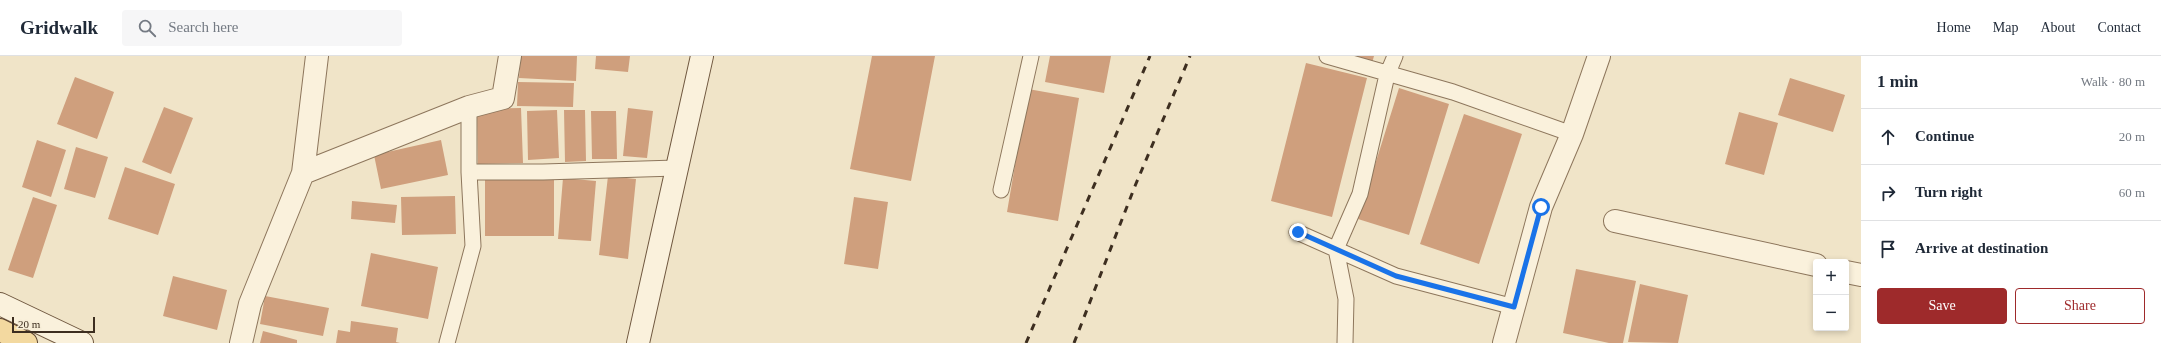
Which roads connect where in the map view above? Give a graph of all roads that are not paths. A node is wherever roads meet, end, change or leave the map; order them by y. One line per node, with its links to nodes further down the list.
1 (317, 56): 13 (street)
2 (510, 56): 9 (street)
3 (702, 56): 11 (street)
4 (1030, 56): 14 (lane)
5 (1327, 56): 8 (lane)
6 (1395, 56): 8 (lane)
7 (1599, 56): 10 (street)
8 (1387, 75): 10 (lane); 17 (lane)
9 (469, 107): 12 (lane); 13 (street)
10 (1572, 134): 22 (street)
11 (676, 168): 12 (lane); 28 (street)
12 (469, 172): 27 (lane)
13 (303, 173): 26 (street)
14 (1001, 190)
15 (1615, 221): 18 (street)
16 (1298, 232): 17 (lane)
17 (1336, 249): 22 (lane); 29 (lane)
18 (1813, 264)
19 (1849, 273): 20 (street)
20 (1861, 275)
21 (0, 304): 25 (street)
22 (1514, 307): 30 (street)
23 (0, 330): 24 (main road)
24 (26, 343)
25 (82, 343)
26 (241, 343)
27 (447, 343)
28 (638, 343)
29 (1345, 343)
30 (1504, 343)

